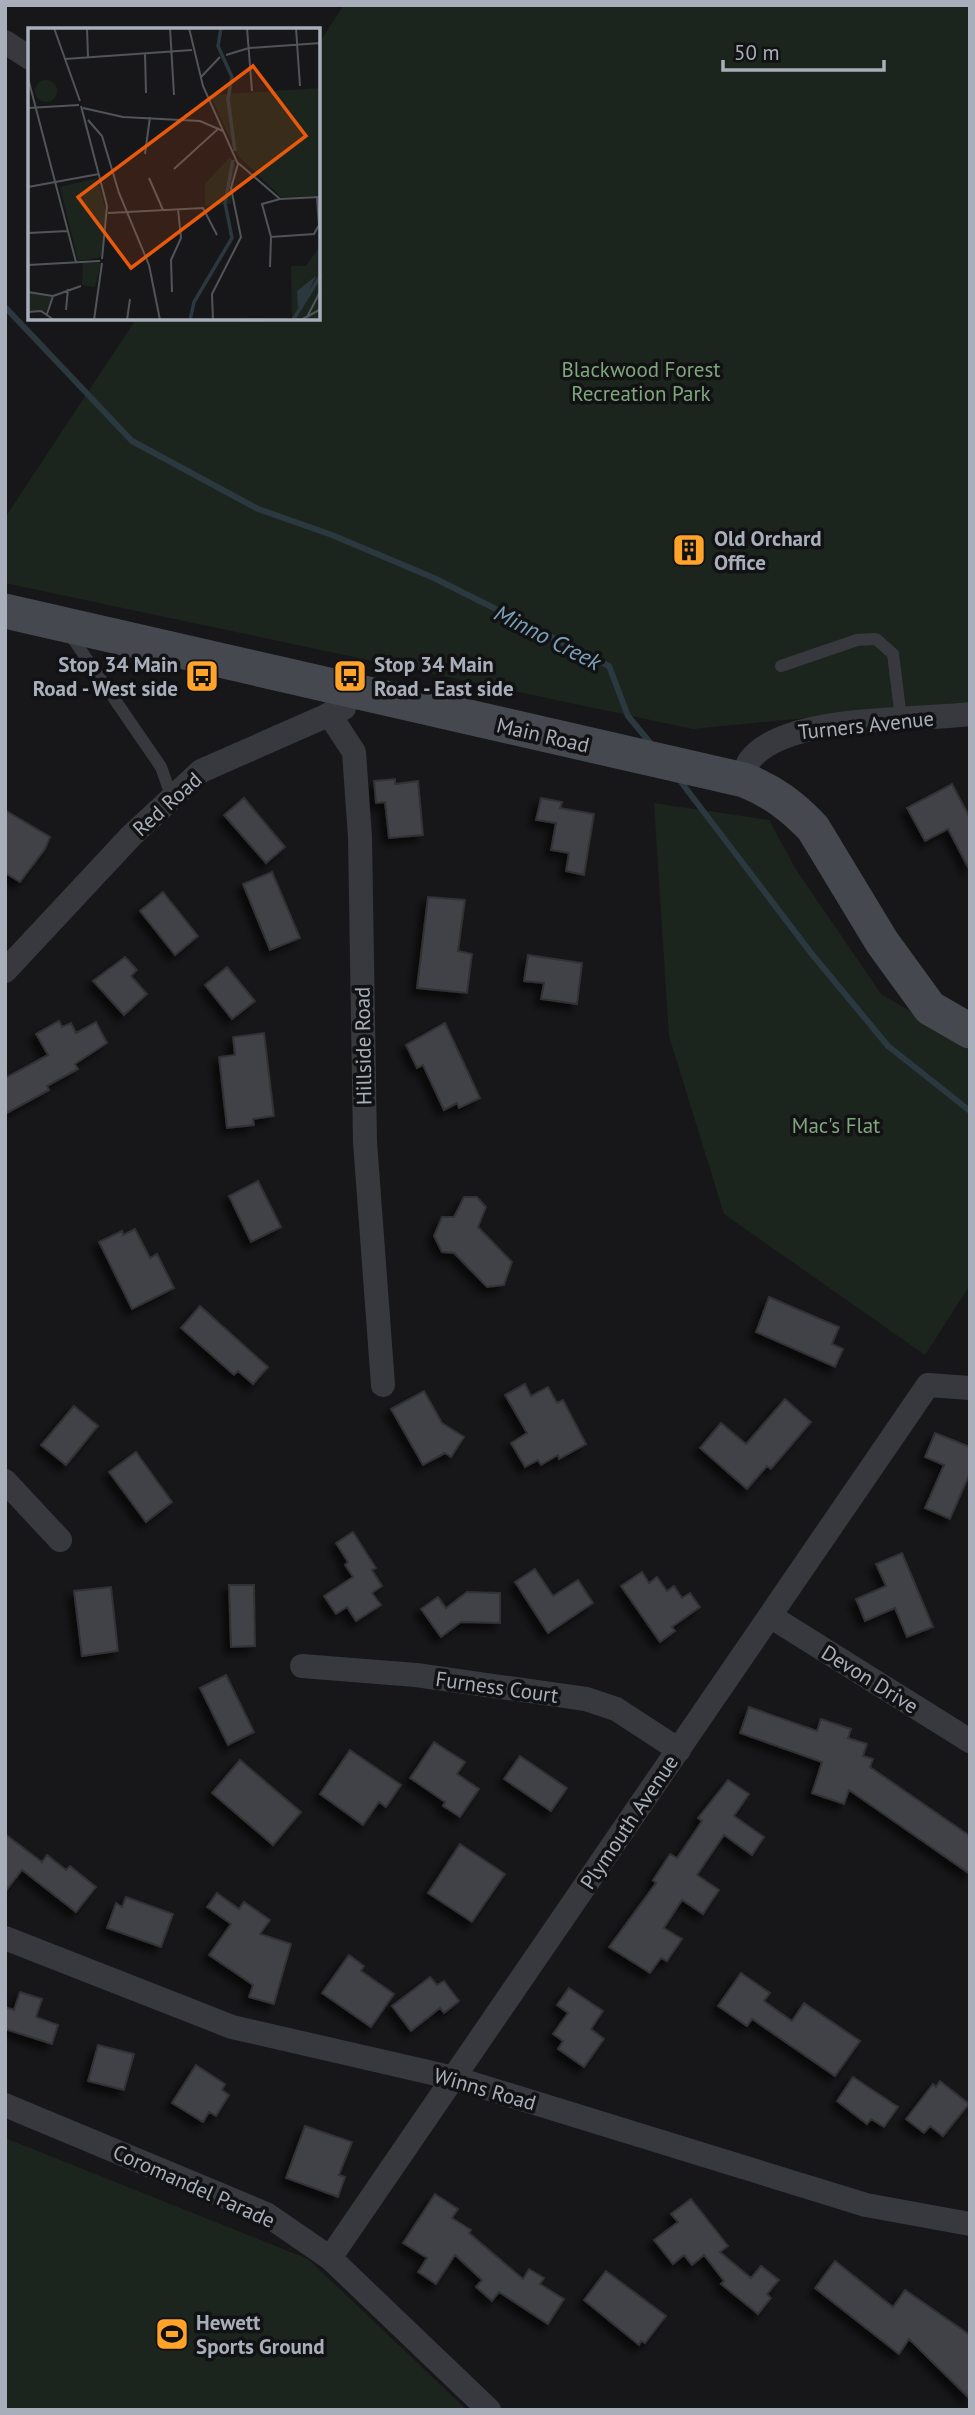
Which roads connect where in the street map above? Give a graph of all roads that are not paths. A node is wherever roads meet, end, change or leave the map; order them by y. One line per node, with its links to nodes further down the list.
1 (5, 42): 2 (street)
2 (28, 57)
3 (5, 611): 4 (main road, Main Road)
4 (64, 625): 6 (main road, Main Road); 11 (lane)
5 (781, 666): 9 (lane)
6 (372, 697): 7 (street, Red Road); 10 (main road, Main Road)
7 (329, 714): 11 (street, Red Road); 14 (street, Hillside Road)
8 (970, 714): 9 (street, Turners Avenue)
9 (901, 719): 10 (street, Turners Avenue)
10 (744, 780): 13 (main road, Main Road)
11 (172, 798): 12 (street, Red Road)
12 (5, 971)
13 (970, 1031)
14 (383, 1385)
15 (970, 1388): 18 (street, Plymouth Avenue)
16 (5, 1481): 17 (street)
17 (60, 1540)
18 (770, 1616): 20 (street, Devon Drive); 21 (street, Plymouth Avenue)
19 (302, 1666): 21 (street, Furness Court)
20 (970, 1741)
21 (678, 1750): 23 (street, Plymouth Avenue)
22 (5, 1938): 23 (street, Winns Road)
23 (453, 2078): 25 (street, Winns Road); 26 (street, Plymouth Avenue)
24 (5, 2105): 26 (street, Coromandel Parade)
25 (970, 2224)
26 (330, 2258): 27 (street, Coromandel Parade)
27 (489, 2410)

